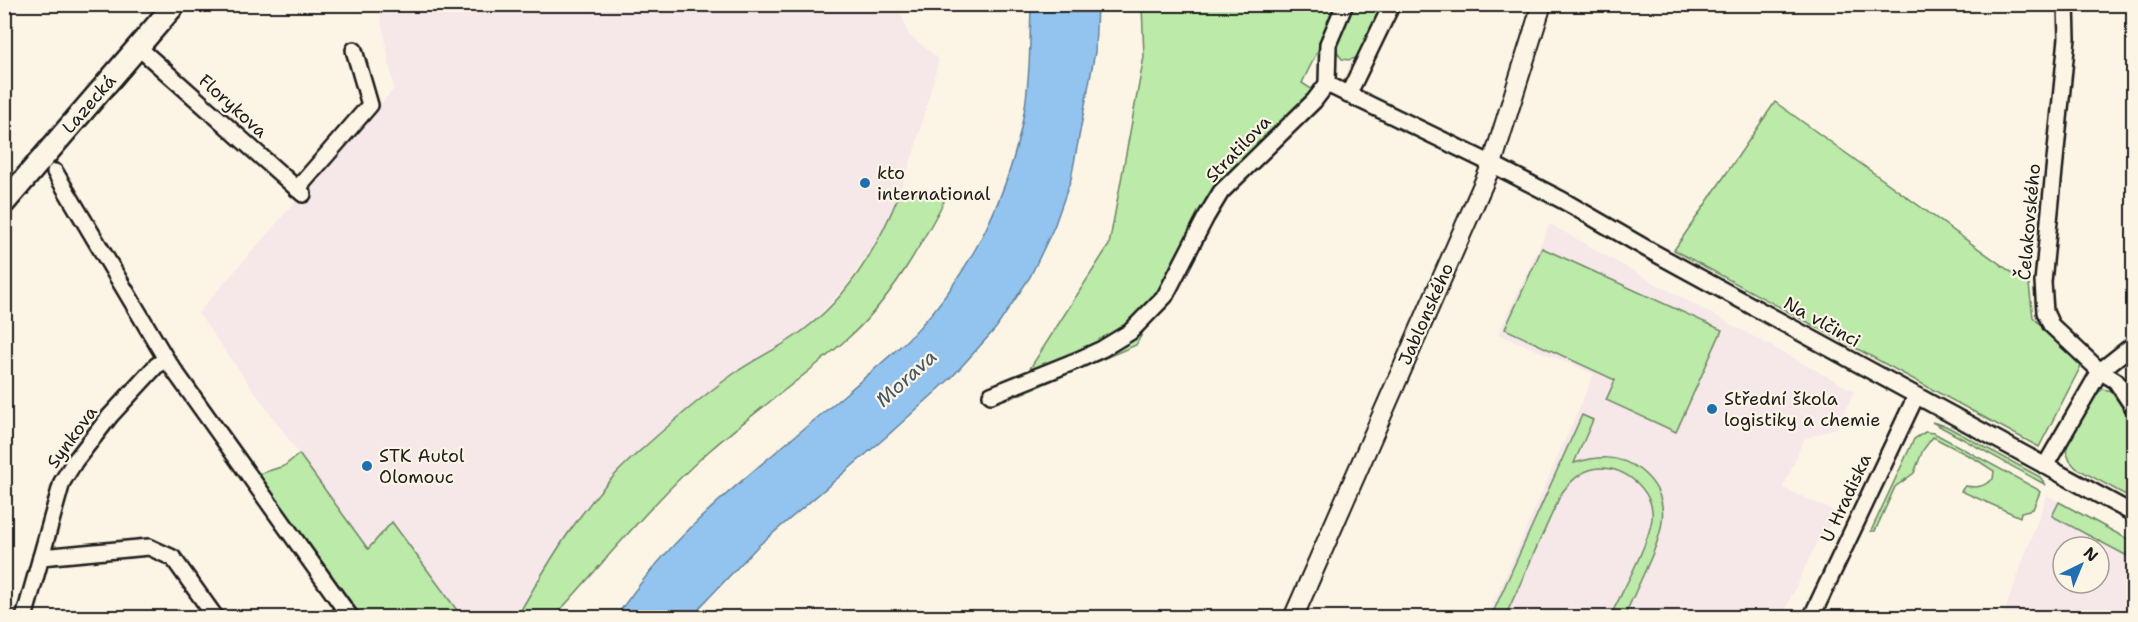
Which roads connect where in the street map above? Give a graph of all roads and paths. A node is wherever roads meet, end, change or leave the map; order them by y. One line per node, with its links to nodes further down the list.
1 (174, 4): 6 (main road, Lazecká)
2 (1345, 4): 8 (street)
3 (1392, 4): 9 (street)
4 (1542, 4): 10 (street, Jablonského)
5 (2066, 4): 15 (street, Čelakovského)
6 (138, 47): 7 (street, Florykova); 12 (main road, Lazecká)
7 (354, 50)
8 (1327, 84): 9 (street); 16 (street, Stratilova)
9 (1348, 94): 10 (street)
10 (1492, 164): 17 (street, Na vlčinci); 25 (street, Jablonského)
11 (55, 172): 14 (street)
12 (4, 203)
13 (2133, 344): 15 (street)
14 (166, 359): 21 (street, Synkova); 24 (street)
15 (2100, 371): 18 (street, Čelakovského); 19 (street)
16 (991, 395)
17 (1916, 396): 19 (street, Na vlčinci); 26 (street, U Hradiska)
18 (2133, 408)
19 (2045, 466): 20 (street, Na vlčinci)
20 (2133, 514)
21 (41, 557): 22 (street, Synkova); 23 (street)
22 (24, 618)
23 (216, 618)
24 (351, 618)
25 (1293, 618)
26 (1811, 618)

